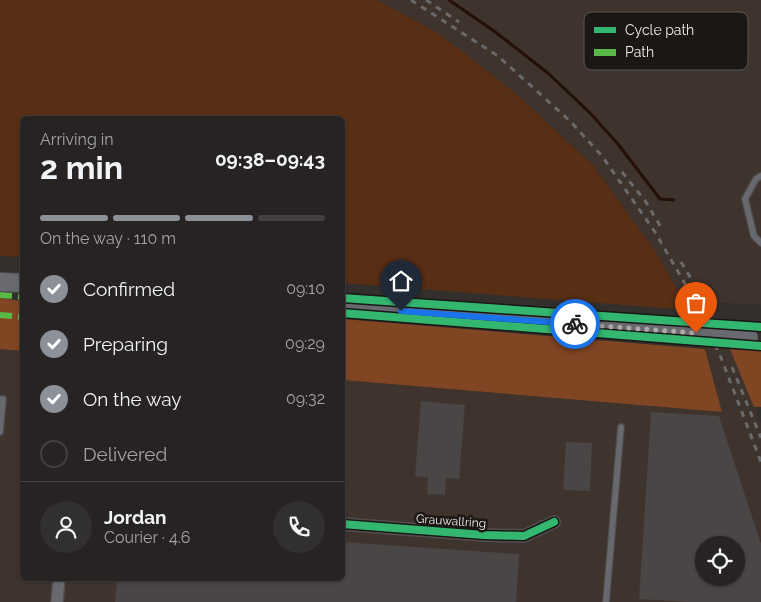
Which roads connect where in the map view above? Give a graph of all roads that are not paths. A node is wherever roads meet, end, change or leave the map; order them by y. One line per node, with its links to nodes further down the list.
1 (761, 176): 2 (lane)
2 (761, 243)
3 (0, 282): 4 (main road)
4 (20, 283)
5 (345, 307): 6 (main road, bridge)
6 (755, 337)
7 (0, 399): 9 (lane)
8 (621, 427): 14 (lane)
9 (0, 432)
10 (554, 522): 11 (street, Grauwallring)
11 (345, 524)
12 (59, 581): 13 (street)
13 (57, 602)
14 (606, 602)

